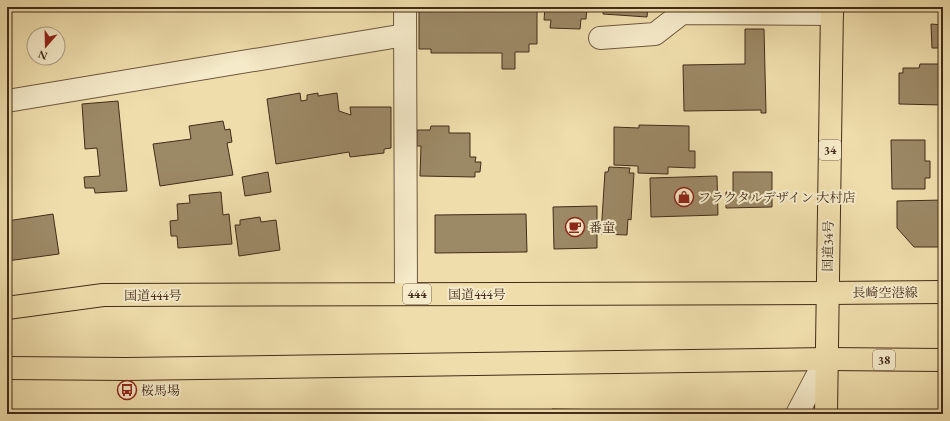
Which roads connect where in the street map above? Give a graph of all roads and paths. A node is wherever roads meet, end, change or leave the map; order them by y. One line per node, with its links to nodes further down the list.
1 (405, 7): 3 (street)
2 (832, 10): 4 (street); 6 (main road, 国道34号 / 34)
3 (405, 35): 5 (street); 8 (street)
4 (600, 38)
5 (7, 100)
6 (827, 292): 7 (main road, 長崎空港線); 8 (main road, 国道444号 / 444); 10 (main road, 国道34号 / 34)
7 (943, 292)
8 (406, 294): 9 (main road, 国道444号 / 444)
9 (7, 308)
10 (826, 360): 11 (main road, 38); 12 (main road); 13 (street); 14 (main road, 国道34号 / 34)
11 (943, 360)
12 (7, 368)
13 (796, 414)
14 (826, 414)

